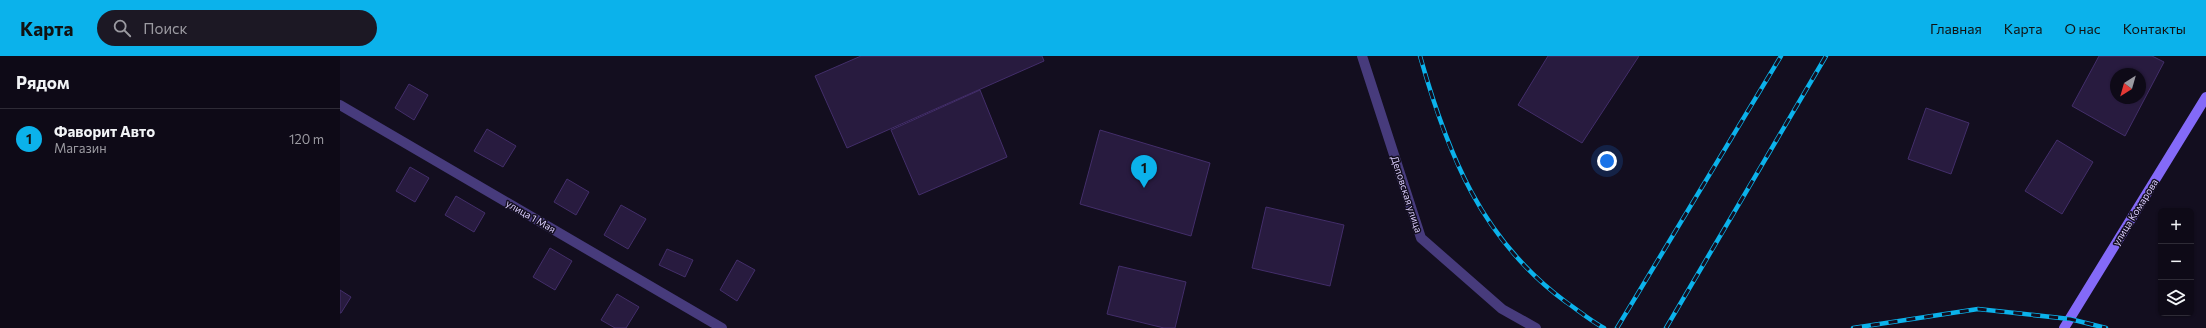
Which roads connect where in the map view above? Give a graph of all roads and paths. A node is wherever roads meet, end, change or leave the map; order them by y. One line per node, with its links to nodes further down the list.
1 (1362, 56): 5 (street, Деповская улица)
2 (2206, 97): 6 (main road, улица Комарова)
3 (340, 105): 4 (street, улица 1 Мая)
4 (722, 328)
5 (1536, 328)
6 (2064, 328)

